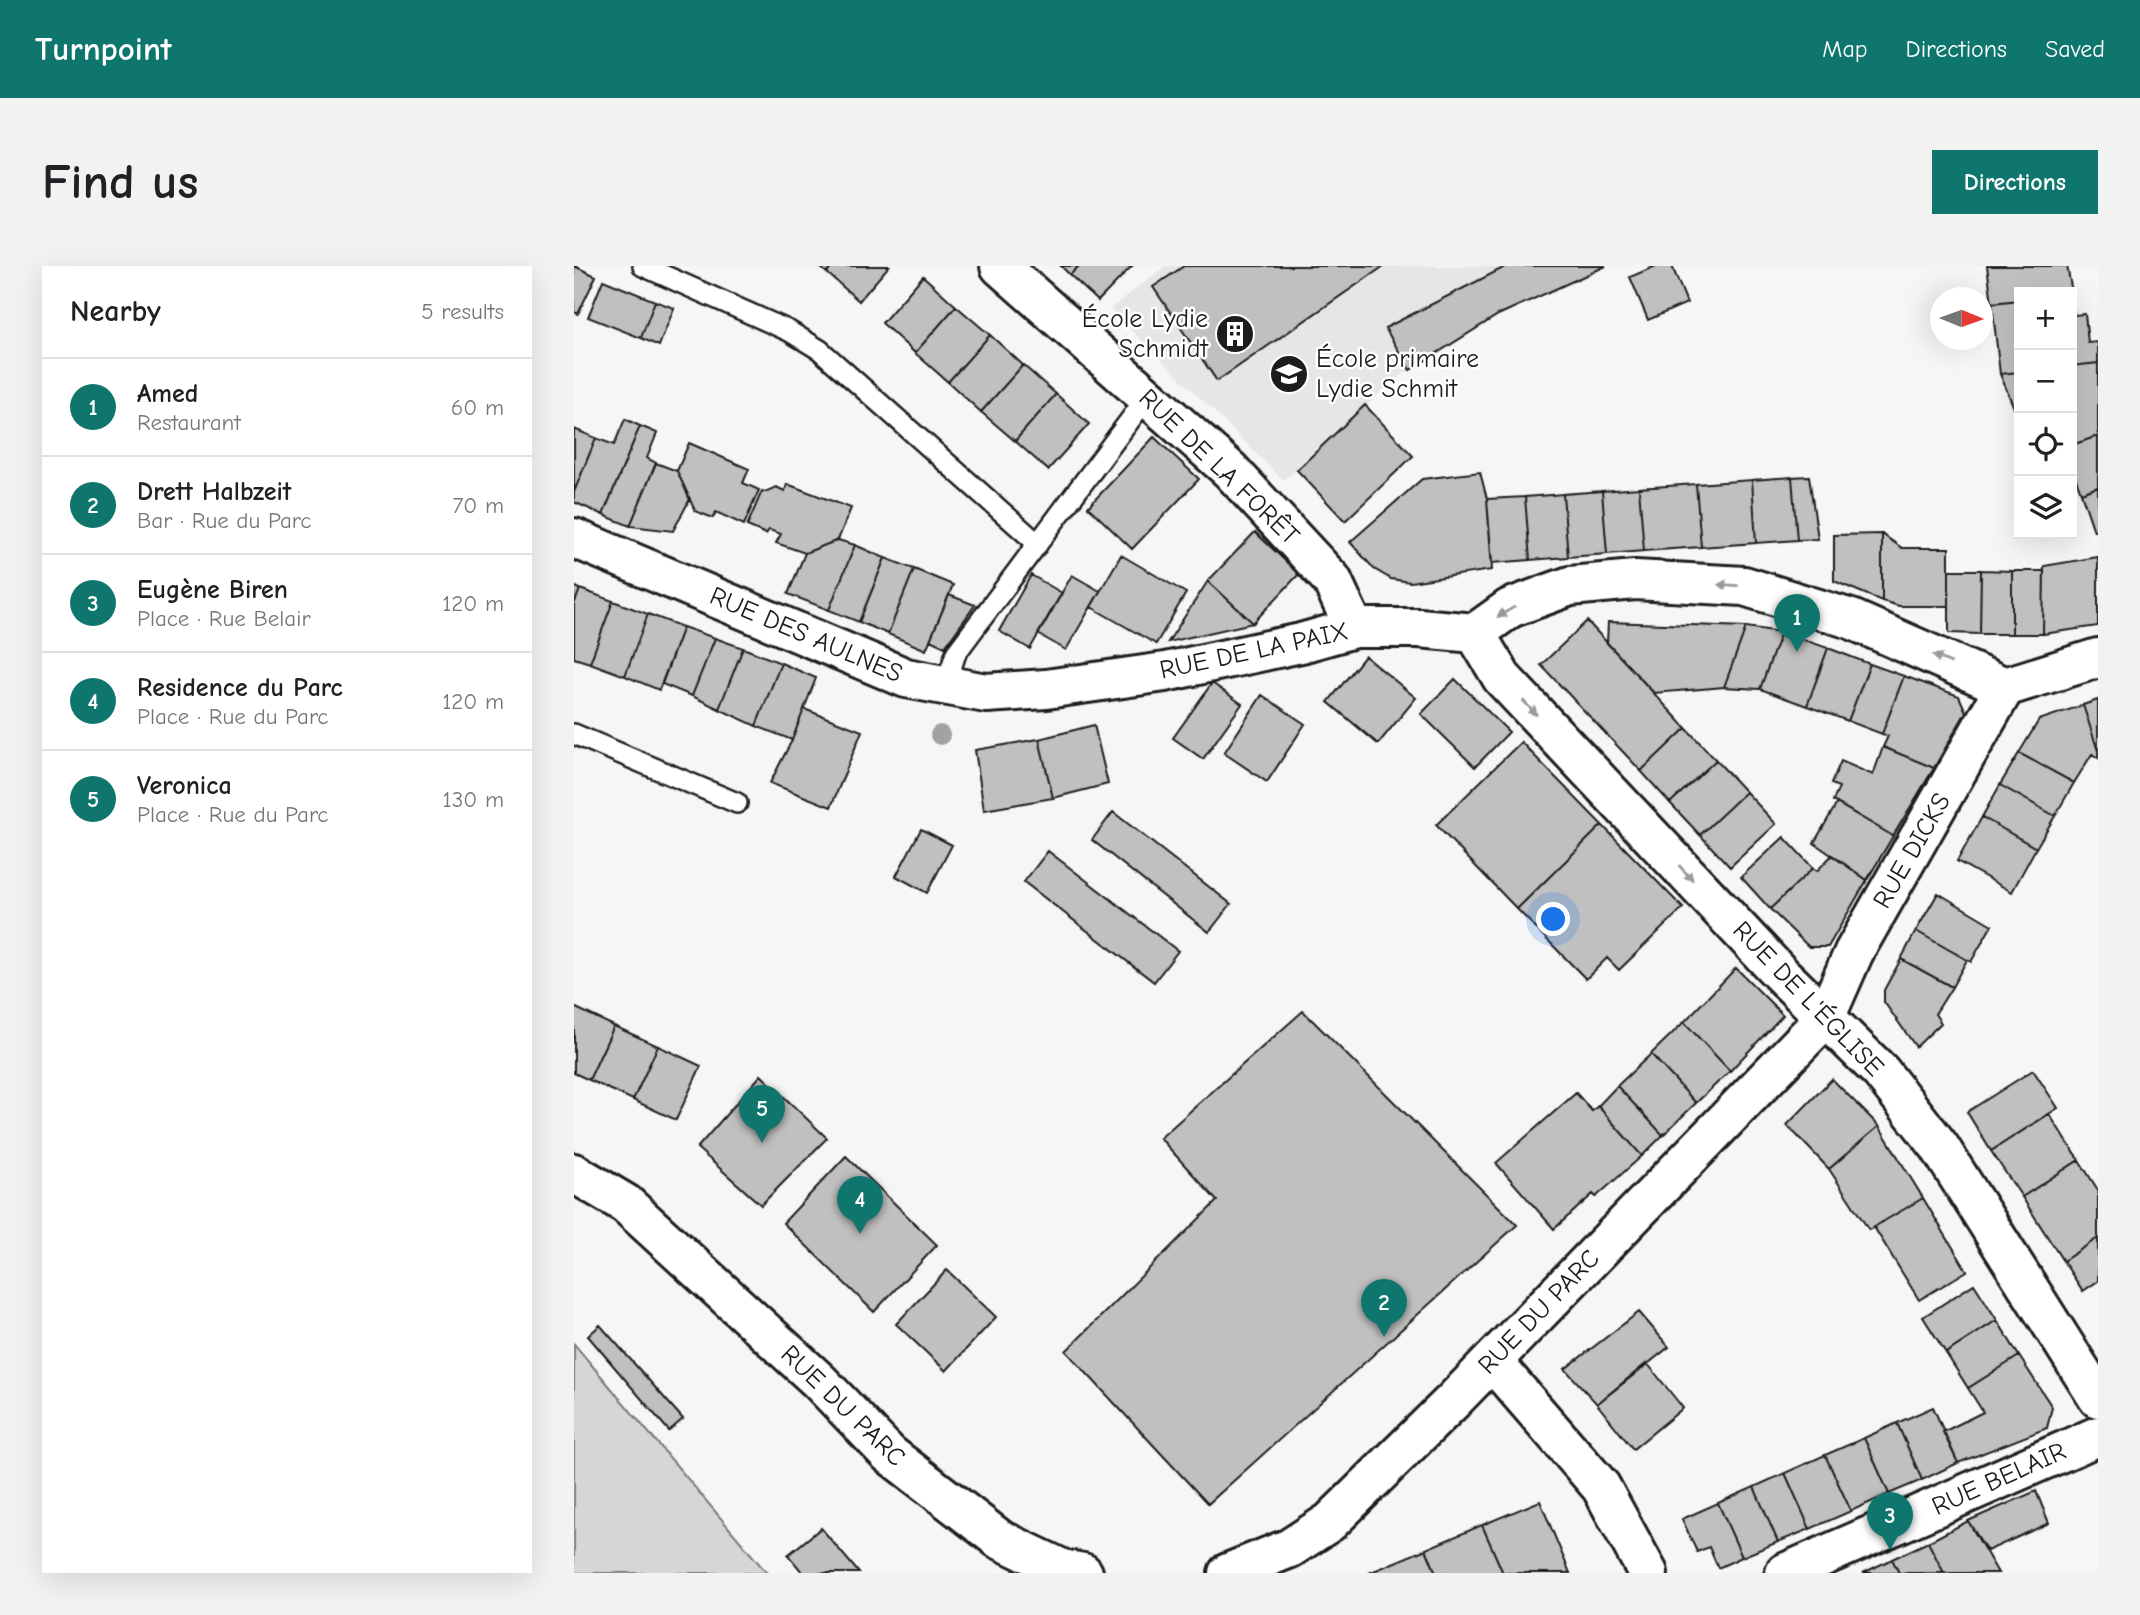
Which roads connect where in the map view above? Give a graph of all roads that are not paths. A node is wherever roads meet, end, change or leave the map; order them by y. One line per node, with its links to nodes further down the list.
1 (643, 266): 5 (lane)
2 (1000, 266): 3 (street, RUE DE LA FORÊT)
3 (1148, 396): 5 (lane); 6 (street, RUE DE LA FORÊT)
4 (574, 538): 9 (street, RUE DES AULNES)
5 (1038, 544): 9 (lane)
6 (1353, 628): 7 (street, RUE DE LA PAIX); 11 (street, RUE DE LA PAIX)
7 (1475, 633): 10 (street, one-way to 7); 14 (street, RUE DE L'ÉGLISE, one-way to 14)
8 (2098, 658): 10 (street)
9 (945, 687): 11 (street, RUE DES AULNES)
10 (2005, 687): 14 (street, RUE DICKS)
11 (1046, 689)
12 (574, 734): 13 (lane)
13 (737, 803)
14 (1825, 1018): 16 (street, RUE DU PARC); 17 (street, RUE DE L'ÉGLISE)
15 (574, 1172): 19 (street, RUE DU PARC)
16 (1492, 1361): 20 (street, RUE DU PARC); 21 (street)
17 (2098, 1398)
18 (2098, 1436): 22 (street, RUE BELAIR)
19 (1083, 1573)
20 (1228, 1573)
21 (1648, 1573)
22 (1784, 1573)

